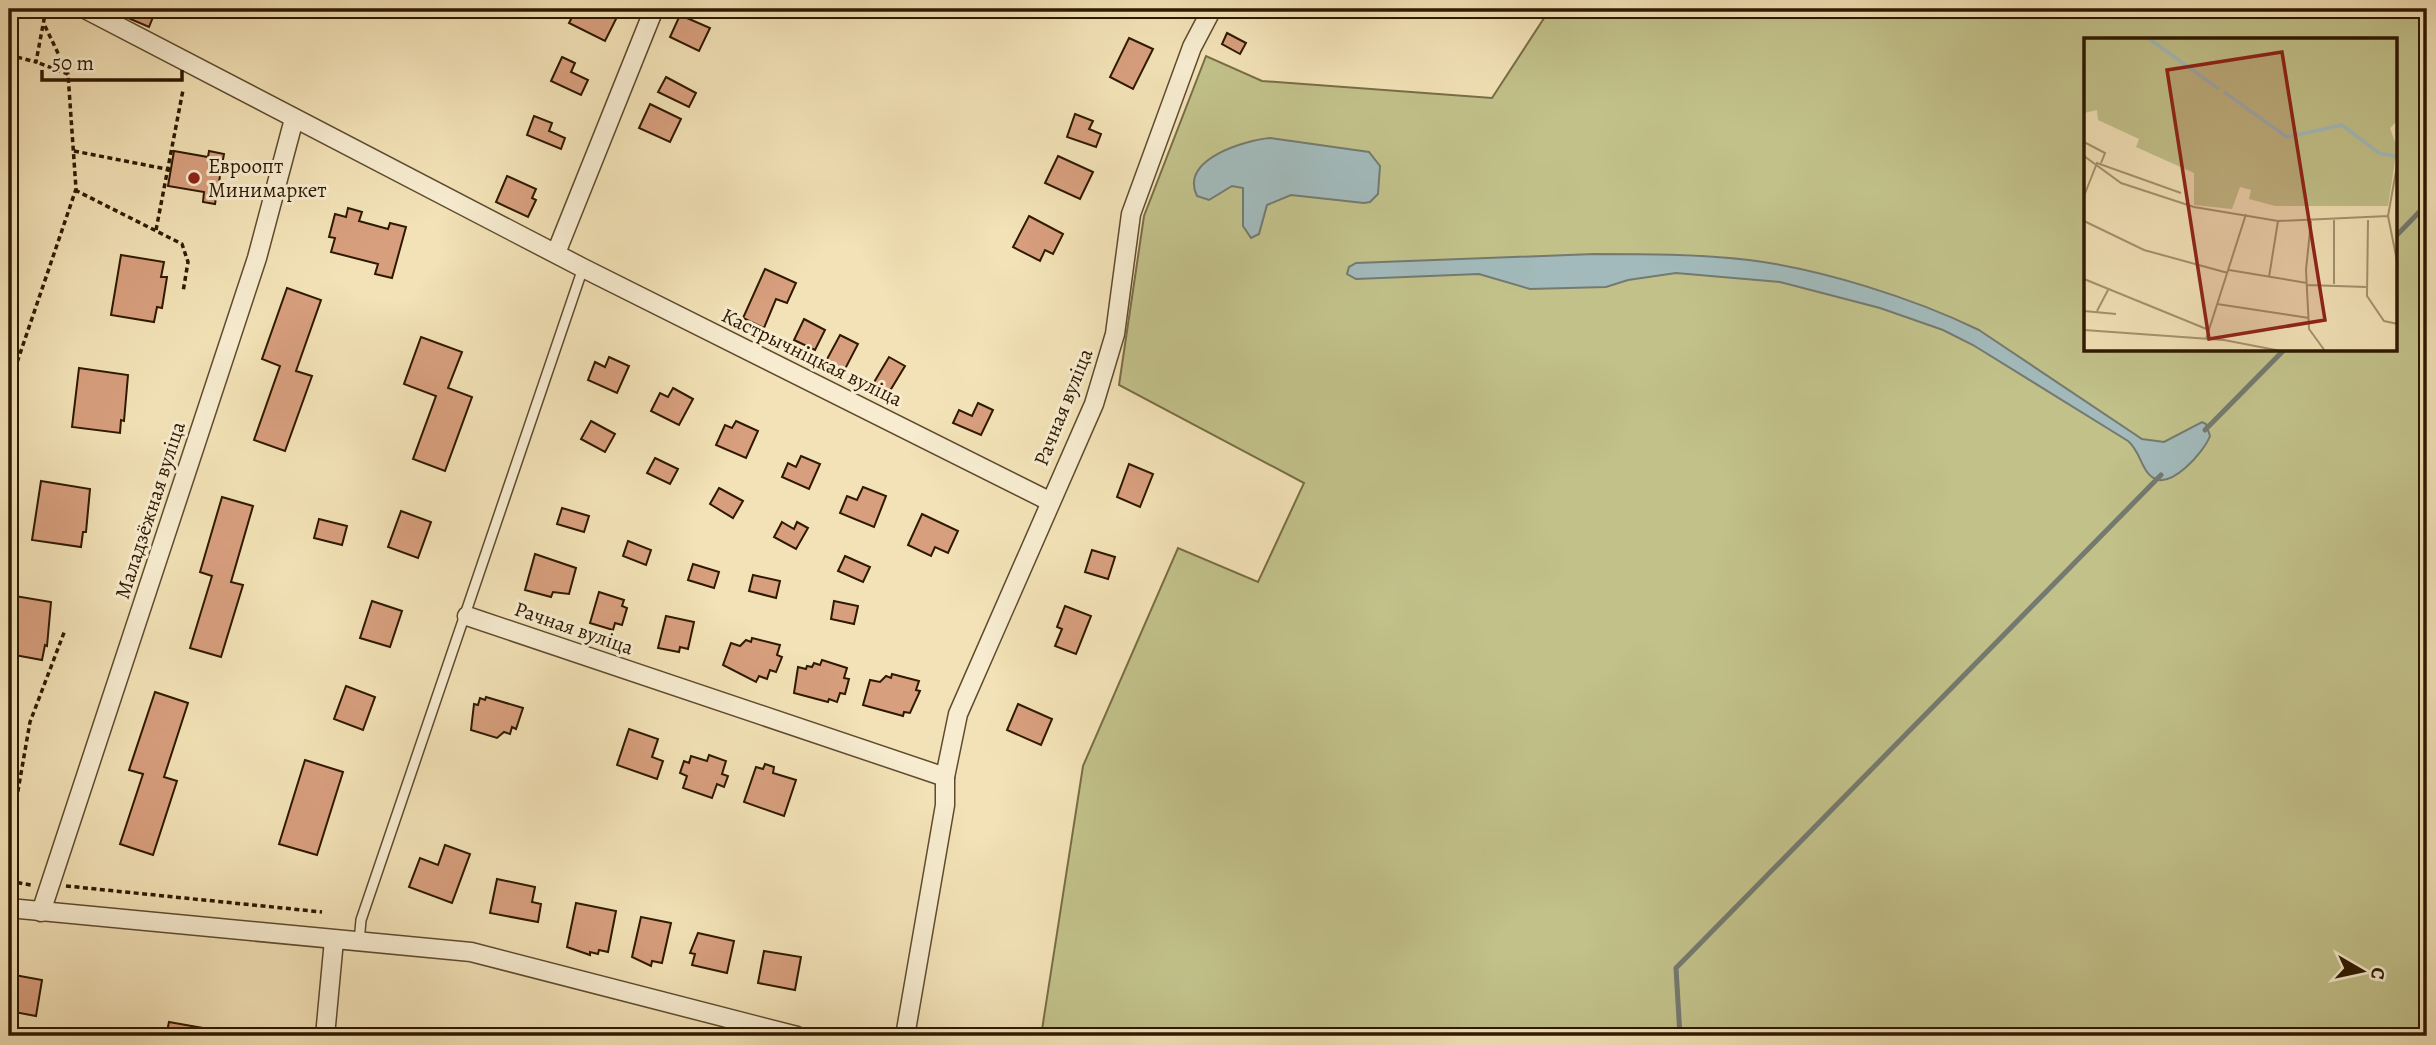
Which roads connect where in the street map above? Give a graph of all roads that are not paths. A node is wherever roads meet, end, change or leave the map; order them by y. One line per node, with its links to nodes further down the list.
1 (85, 9): 4 (street, Кастрычніцкая вуліца)
2 (654, 9): 5 (street)
3 (1212, 9): 7 (street, Рачная вуліца)
4 (294, 119): 5 (street, Кастрычніцкая вуліца); 11 (street, Маладзёжная вуліца)
5 (556, 253): 6 (street, Кастрычніцкая вуліца)
6 (583, 268): 7 (street, Кастрычніцкая вуліца); 8 (lane)
7 (1049, 501): 9 (street, Рачная вуліца)
8 (467, 616): 9 (street, Рачная вуліца); 13 (lane)
9 (945, 776): 16 (street, Рачная вуліца)
10 (9, 908): 11 (street)
11 (41, 912): 12 (street)
12 (334, 940): 13 (street); 14 (street)
13 (359, 942): 15 (street)
14 (324, 1036)
15 (797, 1036)
16 (905, 1036)

